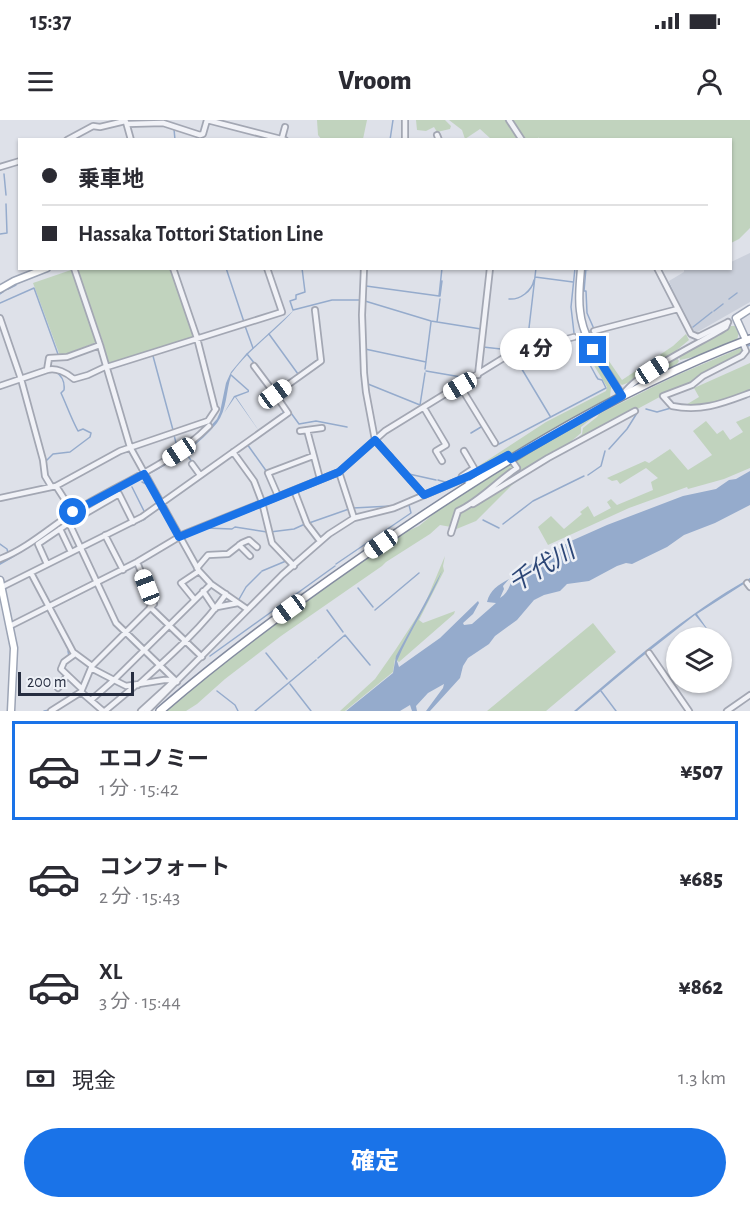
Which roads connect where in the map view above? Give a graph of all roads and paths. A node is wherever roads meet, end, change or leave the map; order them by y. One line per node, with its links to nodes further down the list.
1 (405, 120): 9 (street)
2 (509, 120): 10 (street)
3 (126, 122): 5 (street); 6 (street); 7 (street)
4 (285, 127): 8 (street)
5 (71, 138)
6 (130, 138)
7 (279, 138)
8 (283, 138)
9 (405, 138)
10 (521, 138)
11 (18, 162): 12 (street)
12 (0, 167)
13 (42, 270): 21 (main road)
14 (75, 270): 32 (street)
15 (174, 270): 30 (street)
16 (268, 270): 30 (street)
17 (364, 270): 52 (street)
18 (490, 270): 39 (street)
19 (581, 270): 45 (main road)
20 (658, 270): 22 (street)
21 (0, 289)
22 (678, 309): 27 (street); 28 (street)
23 (750, 309): 26 (main road)
24 (315, 310): 44 (street)
25 (0, 318): 40 (street)
26 (736, 318): 27 (street); 31 (main road)
27 (729, 322): 34 (street)
28 (594, 331)
29 (574, 337): 39 (street)
30 (197, 338): 35 (street); 54 (street)
31 (746, 340): 33 (street); 37 (highway)
32 (100, 345): 35 (street); 38 (street)
33 (748, 350): 43 (street)
34 (677, 356): 37 (street); 45 (street)
35 (107, 366): 38 (street); 54 (street)
36 (254, 366): 44 (street)
37 (683, 367): 45 (highway)
38 (47, 370): 40 (street)
39 (478, 375): 42 (street)
40 (21, 379): 41 (street); 68 (street)
41 (0, 386)
42 (460, 386): 46 (street); 53 (street)
43 (750, 393)
44 (275, 394): 56 (street)
45 (622, 396): 58 (highway)
46 (424, 408): 52 (street); 59 (street)
47 (635, 411): 75 (street)
48 (209, 426): 62 (street)
49 (321, 429): 50 (street)
50 (307, 430): 51 (street); 57 (street)
51 (300, 431)
52 (375, 440): 61 (street); 70 (street)
53 (495, 443)
54 (130, 447): 62 (street); 68 (street)
55 (464, 451): 66 (street)
56 (233, 452): 63 (street); 73 (street)
57 (313, 456): 65 (street); 71 (street)
58 (511, 459): 64 (street); 67 (highway); 75 (street)
59 (442, 461)
60 (192, 464): 63 (street)
61 (339, 472): 65 (street); 77 (street)
62 (144, 474): 74 (street); 76 (street)
63 (200, 475): 74 (street)
64 (469, 476): 66 (street); 67 (street)
65 (320, 479): 69 (street)
66 (450, 483): 70 (street)
67 (469, 485): 132 (highway)
68 (54, 486): 72 (street); 76 (street)
69 (294, 490): 71 (street); 85 (street)
70 (424, 495): 77 (street)
71 (278, 496): 73 (street)
72 (0, 498)
73 (262, 502): 84 (street); 94 (street)
74 (160, 503): 80 (street); 84 (street)
75 (473, 504): 82 (street)
76 (73, 512): 78 (street); 91 (street)
77 (354, 518): 85 (street)
78 (77, 519): 79 (street); 80 (street)
79 (69, 522): 81 (street); 87 (street)
80 (132, 522): 83 (street)
81 (60, 529): 89 (street); 93 (street)
82 (451, 532)
83 (105, 535): 87 (street); 96 (street)
84 (179, 537): 92 (street); 95 (street)
85 (320, 541): 94 (street)
86 (238, 546): 88 (street); 90 (street); 95 (street)
87 (81, 547): 89 (street); 98 (street)
88 (257, 547)
89 (71, 552): 93 (street)
90 (250, 556)
91 (0, 559)
92 (137, 562): 96 (street); 106 (street)
93 (46, 564): 97 (street)
94 (294, 566): 108 (street)
95 (198, 569): 100 (street); 103 (street)
96 (123, 570): 98 (street)
97 (31, 573): 99 (street); 105 (street)
98 (98, 582): 105 (street); 111 (street)
99 (1, 584): 110 (main road)
100 (211, 584): 101 (street); 102 (street)
101 (203, 591): 103 (street); 107 (street)
102 (225, 594): 104 (street); 107 (street)
103 (194, 599): 109 (street)
104 (238, 603): 107 (street); 108 (street)
105 (48, 606): 110 (street); 115 (street)
106 (150, 607): 109 (street); 111 (street)
107 (216, 608): 112 (street)
108 (247, 609): 116 (street)
109 (169, 625): 112 (street); 113 (street)
110 (10, 626): 127 (main road)
111 (125, 633): 113 (street); 118 (street)
112 (186, 640): 116 (street); 117 (street)
113 (144, 651): 117 (street); 120 (street)
114 (649, 652): 133 (street)
115 (75, 654): 118 (street); 119 (street)
116 (202, 657): 121 (street)
117 (159, 665): 121 (street); 122 (street)
118 (91, 667): 120 (street); 124 (street)
119 (67, 676): 123 (street); 124 (street)
120 (114, 680): 122 (street); 126 (street)
121 (176, 681): 122 (street); 130 (street); 131 (street)
122 (137, 685): 129 (street)
123 (58, 688)
124 (82, 690): 126 (street); 128 (street)
125 (750, 695): 134 (street)
126 (91, 700): 129 (street)
127 (11, 711)
128 (51, 711)
129 (104, 711)
130 (141, 711)
131 (147, 711)
132 (160, 711)
133 (689, 711)
134 (726, 711)

